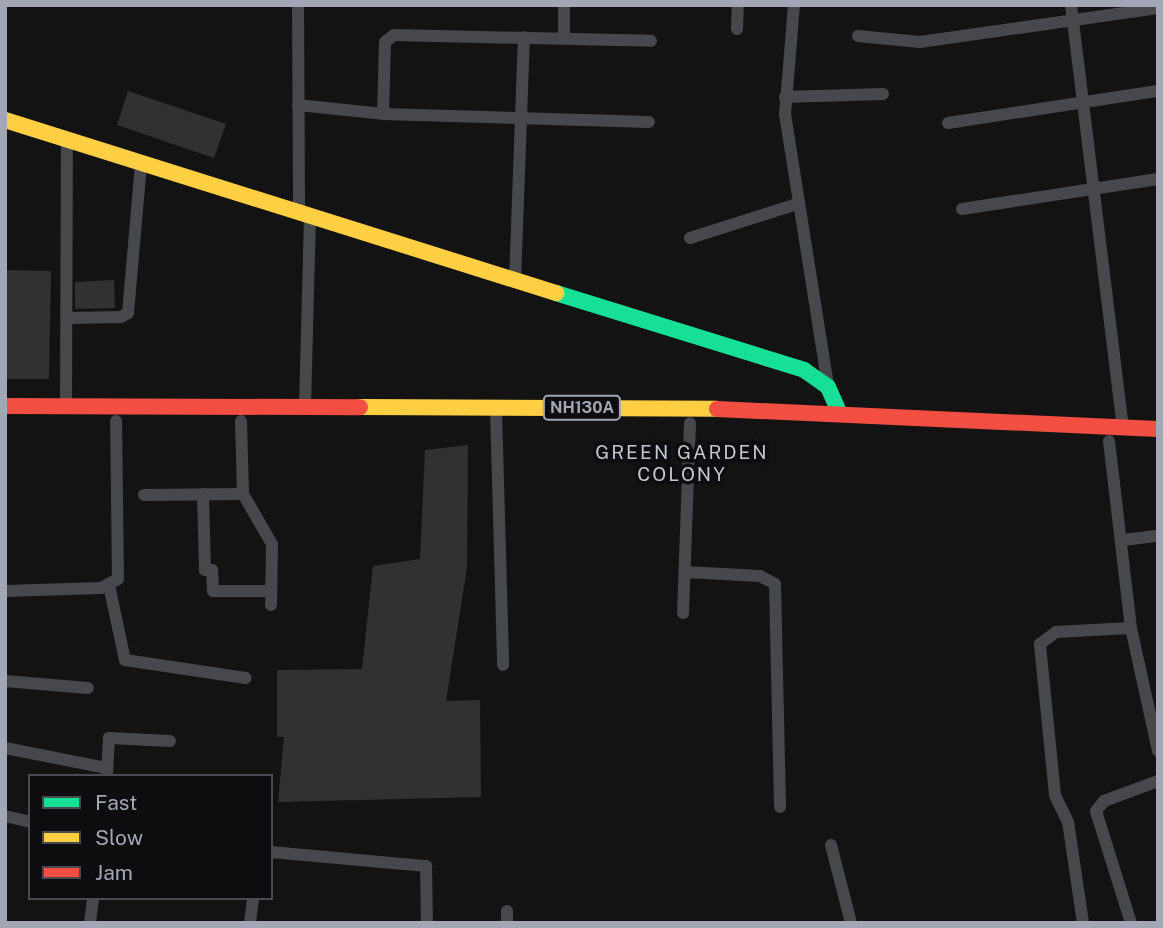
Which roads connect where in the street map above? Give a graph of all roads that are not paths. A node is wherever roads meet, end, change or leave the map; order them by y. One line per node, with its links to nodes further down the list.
1 (298, 5): 17 (street)
2 (564, 5): 11 (street)
3 (738, 5): 8 (street)
4 (794, 5): 15 (street)
5 (1071, 5): 7 (street)
6 (1158, 8): 7 (street)
7 (1072, 20): 9 (street); 16 (street)
8 (737, 29)
9 (858, 36)
10 (524, 37): 11 (street); 18 (street); 20 (street)
11 (564, 38): 12 (street)
12 (651, 41)
13 (1158, 91): 16 (street)
14 (884, 94): 15 (street)
15 (785, 97): 27 (street)
16 (1082, 102): 22 (street); 26 (street)
17 (298, 105): 18 (street); 29 (street)
18 (383, 114): 20 (street)
19 (5, 120): 23 (main road)
20 (524, 120): 21 (street); 31 (street)
21 (649, 122)
22 (948, 123)
23 (66, 140): 24 (main road); 32 (street)
24 (141, 163): 29 (main road); 32 (street)
25 (1158, 179): 26 (street)
26 (1093, 190): 28 (street); 43 (street)
27 (797, 204): 30 (street); 33 (street)
28 (962, 209)
29 (304, 215): 31 (main road); 36 (street)
30 (690, 238)
31 (514, 281): 33 (main road)
32 (67, 318): 35 (street)
33 (828, 387): 37 (main road)
34 (5, 406): 35 (main road, NH130A)
35 (66, 407): 39 (main road, NH130A)
36 (305, 407): 38 (main road, NH130A); 39 (main road, NH130A)
37 (839, 412): 38 (main road, NH130A); 43 (main road, NH130A)
38 (496, 415): 39 (main road, NH130A); 42 (main road, NH130A); 59 (street)
39 (249, 416): 41 (main road, NH130A); 48 (street)
40 (5, 421): 41 (main road, NH130A)
41 (116, 421): 53 (street)
42 (690, 423): 45 (main road, NH130A); 52 (street)
43 (1123, 427): 44 (main road, NH130A)
44 (1158, 429)
45 (1109, 442): 46 (main road, NH130A); 51 (street)
46 (1158, 443)
47 (203, 494): 48 (street); 49 (street); 54 (street)
48 (243, 494): 54 (street)
49 (144, 495)
50 (1158, 536): 51 (street)
51 (1124, 540): 58 (street)
52 (685, 572): 57 (street); 68 (street)
53 (109, 585): 55 (street); 60 (street)
54 (271, 591): 56 (street)
55 (5, 592)
56 (271, 605)
57 (683, 613)
58 (1131, 628): 65 (street); 80 (street)
59 (503, 665)
60 (246, 678)
61 (5, 681): 62 (street)
62 (88, 688)
63 (170, 741): 66 (street)
64 (5, 748): 66 (street)
65 (1158, 751)
66 (107, 772)
67 (1158, 781): 81 (street)
68 (780, 807)
69 (5, 816): 70 (street)
70 (28, 821)
71 (831, 845): 79 (street)
72 (273, 852): 78 (street)
73 (93, 900): 75 (street)
74 (253, 900): 77 (street)
75 (90, 922): 76 (street)
76 (96, 923)
77 (250, 923)
78 (427, 923)
79 (851, 923)
80 (1083, 923)
81 (1131, 923)

